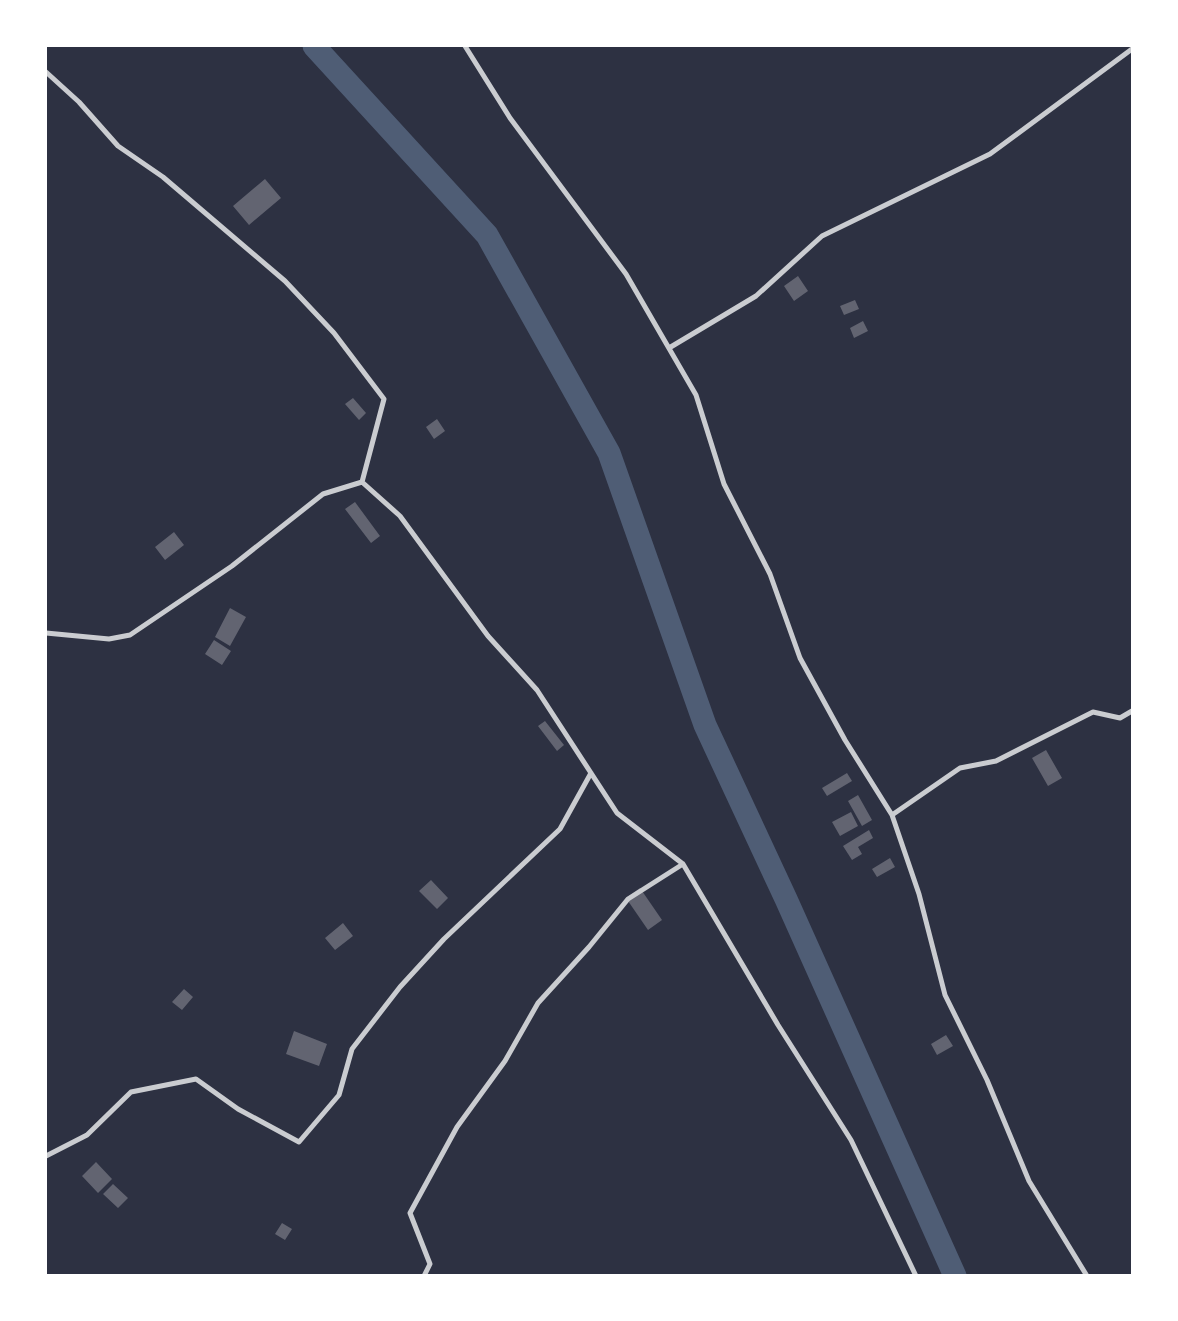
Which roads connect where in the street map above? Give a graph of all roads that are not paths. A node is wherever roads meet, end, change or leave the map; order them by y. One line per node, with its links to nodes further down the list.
1 (465, 46): 4 (street)
2 (1132, 49): 4 (street)
3 (46, 72): 5 (street)
4 (669, 348): 9 (street)
5 (362, 482): 6 (street); 8 (street)
6 (46, 633)
7 (1132, 711): 9 (street)
8 (591, 773): 10 (street); 11 (street)
9 (892, 815): 14 (street)
10 (683, 864): 12 (street); 13 (street)
11 (46, 1156)
12 (424, 1276)
13 (916, 1276)
14 (1087, 1276)

